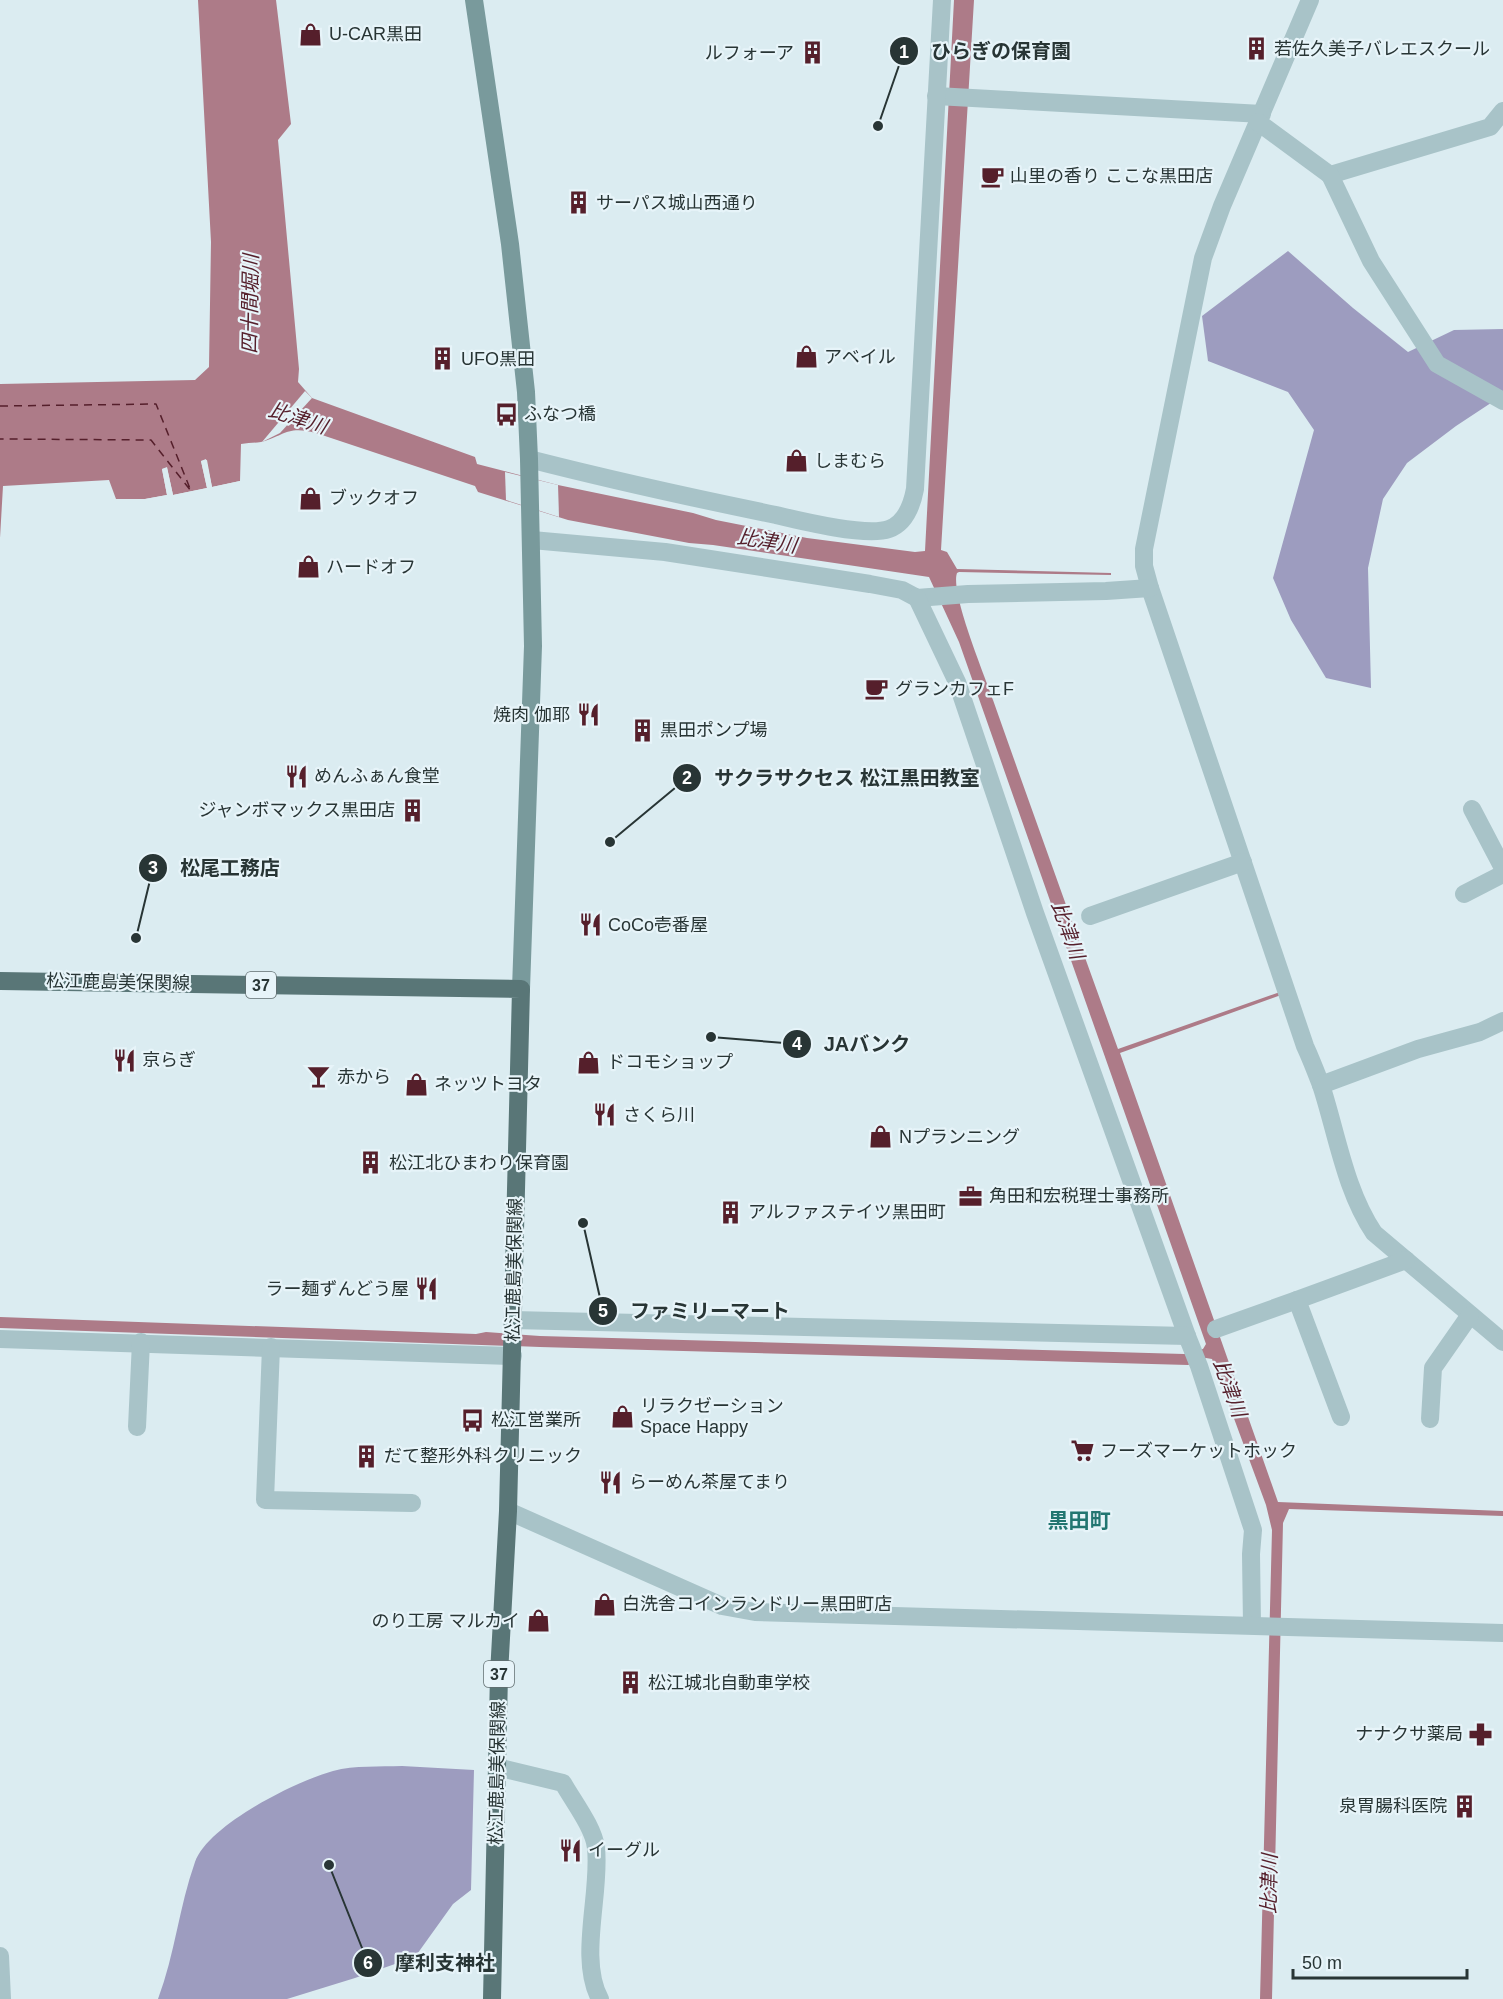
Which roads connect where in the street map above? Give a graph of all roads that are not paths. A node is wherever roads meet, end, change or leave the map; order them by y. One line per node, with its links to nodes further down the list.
1 (474, 0): 9 (street)
2 (942, 0): 4 (street)
3 (1310, 0): 6 (street)
4 (940, 97): 6 (street); 9 (street)
5 (1503, 111): 7 (street)
6 (1260, 118): 7 (street); 11 (street)
7 (1330, 175): 8 (street)
8 (1503, 401)
9 (530, 466): 10 (street)
10 (532, 540): 12 (street); 20 (street)
11 (1150, 588): 12 (street); 14 (street)
12 (925, 597): 29 (street)
13 (1472, 809): 15 (street)
14 (1244, 862): 18 (street); 22 (street)
15 (1503, 868)
16 (1503, 874): 17 (street)
17 (1464, 894)
18 (1090, 916)
19 (0, 981): 20 (main road, 松江鹿島美保関線 / 37)
20 (521, 989): 26 (main road, 松江鹿島美保関線 / 37)
21 (1503, 1021): 22 (street)
22 (1321, 1085): 23 (street)
23 (1406, 1260): 24 (street); 25 (street)
24 (1297, 1300): 27 (street); 34 (street)
25 (1470, 1315): 31 (street); 35 (street)
26 (513, 1322): 29 (street); 33 (main road, 松江鹿島美保関線 / 37)
27 (1216, 1329)
28 (0, 1339): 30 (street)
29 (1189, 1341): 39 (street)
30 (141, 1342): 32 (street); 36 (street)
31 (1503, 1342)
32 (271, 1347): 33 (street); 37 (street)
33 (513, 1352): 38 (main road, 松江鹿島美保関線 / 37)
34 (1341, 1417)
35 (1430, 1419)
36 (136, 1427)
37 (412, 1503)
38 (508, 1511): 39 (street); 41 (main road, 松江鹿島美保関線 / 37)
39 (1255, 1625): 40 (street)
40 (1503, 1633)
41 (497, 1767): 44 (main road, 松江鹿島美保関線 / 37); 45 (street)
42 (0, 1956): 43 (street)
43 (2, 1999)
44 (492, 1999)
45 (600, 1999)

